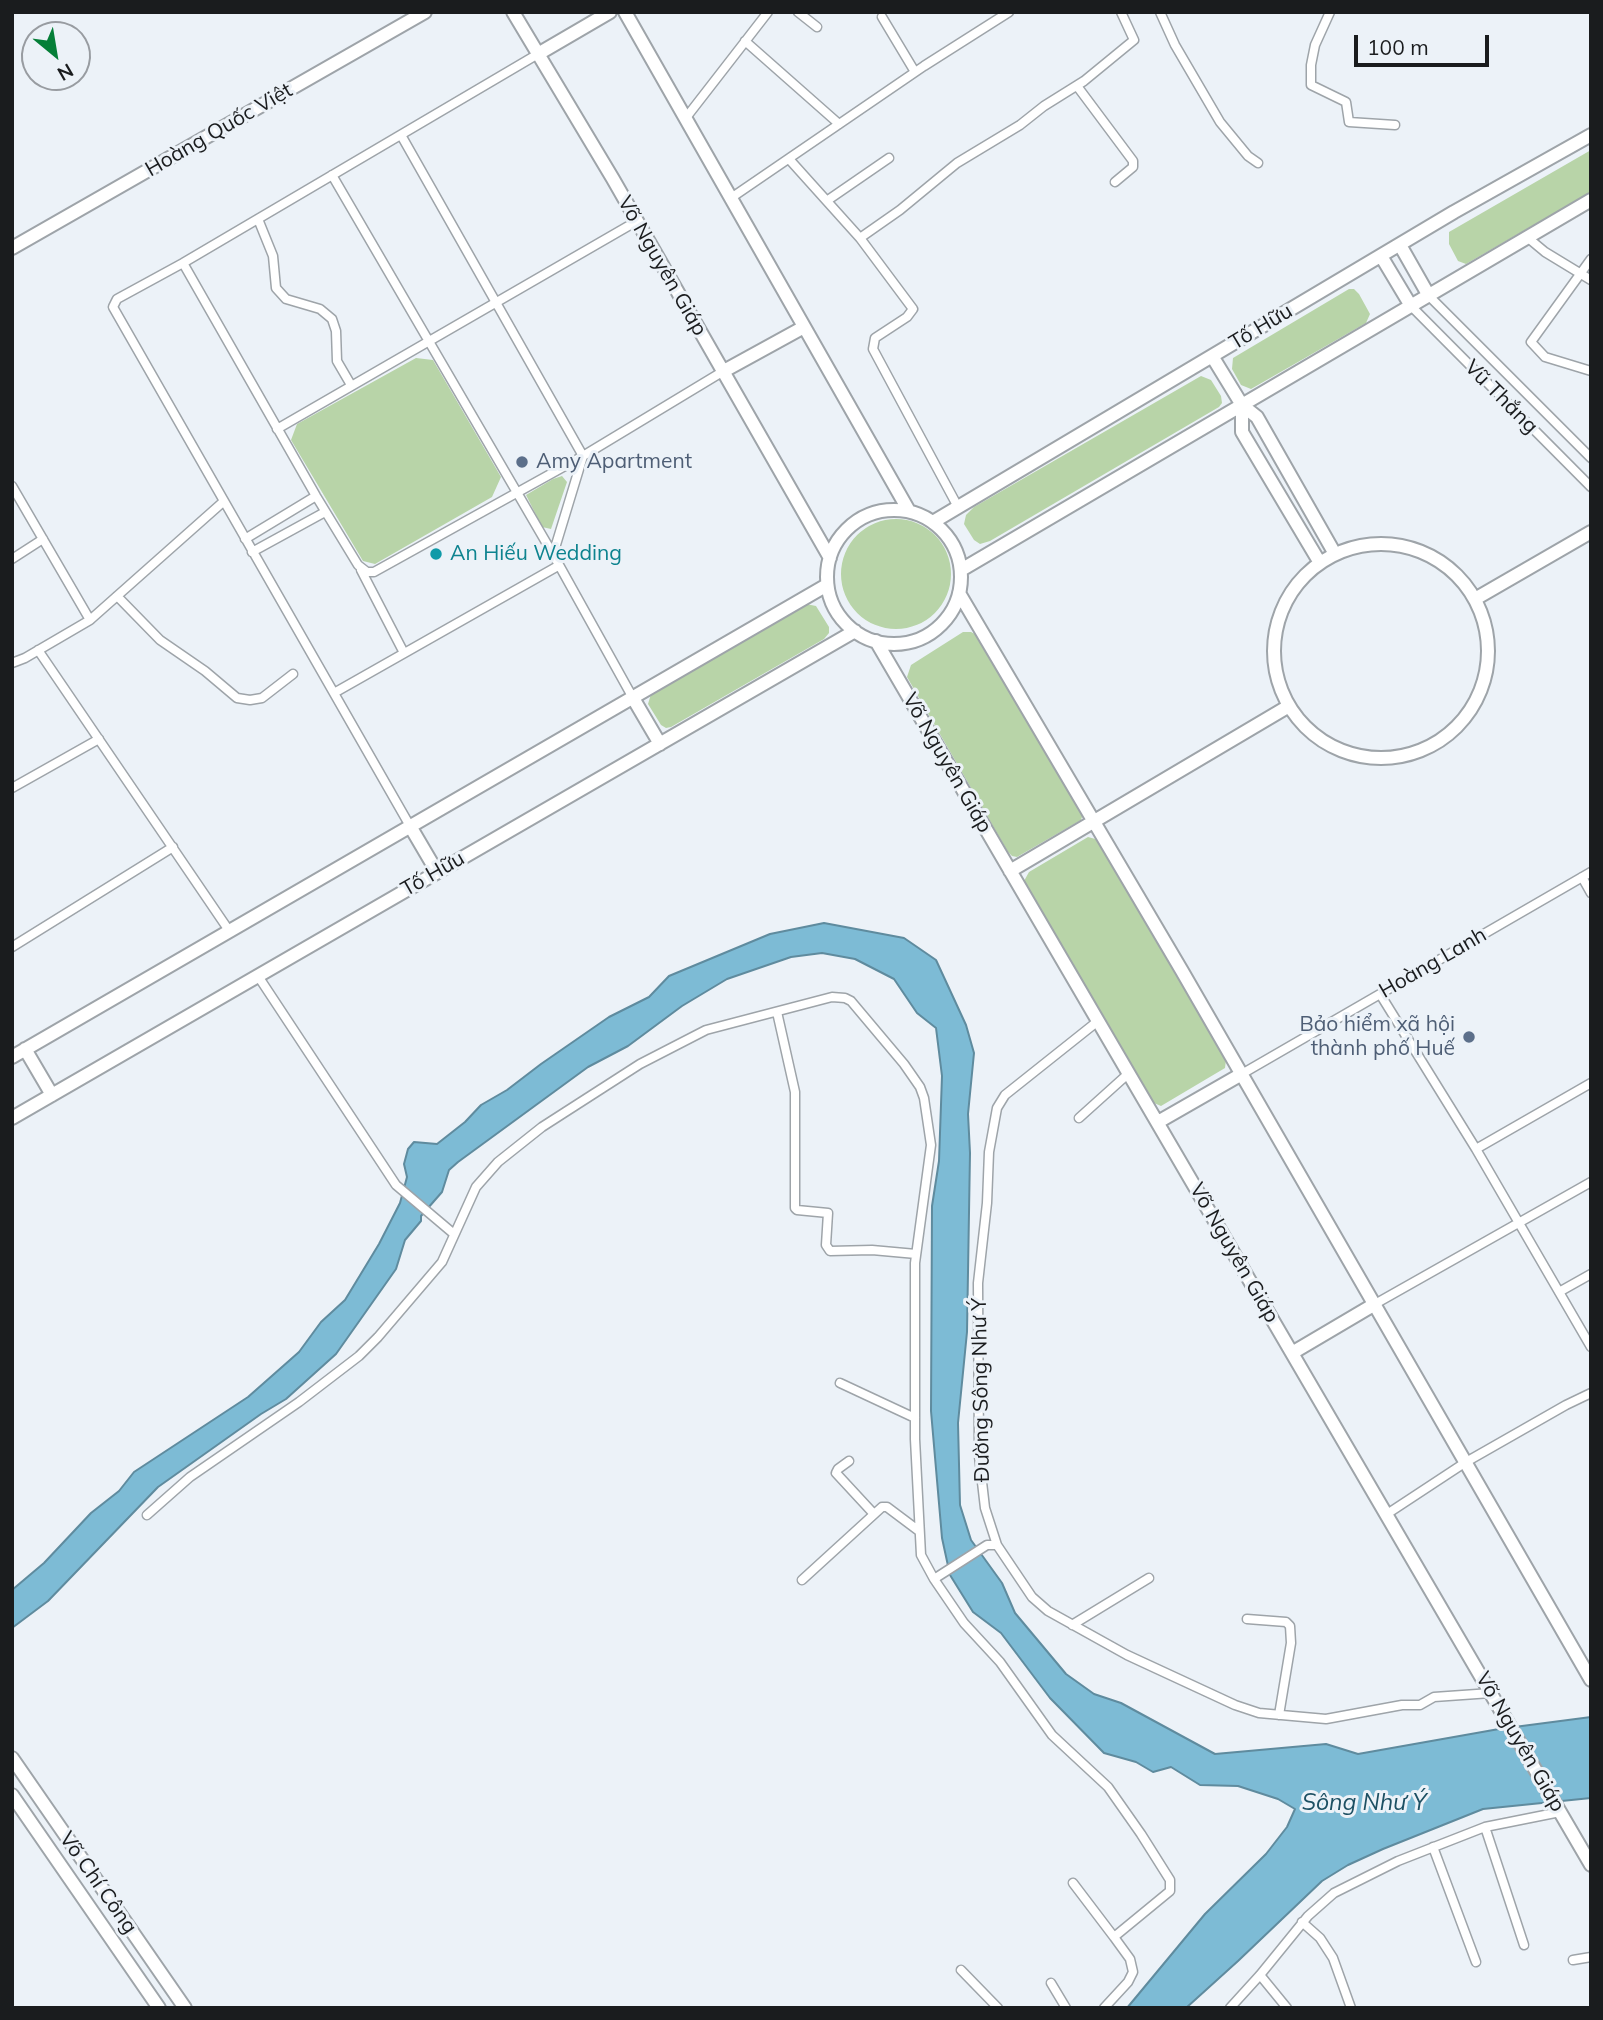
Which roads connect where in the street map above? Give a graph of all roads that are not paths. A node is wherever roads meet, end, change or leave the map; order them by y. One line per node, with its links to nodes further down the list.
1 (425, 12): 35 (street, Hoàng Quốc Việt)
2 (513, 12): 14 (street, Võ Nguyên Giáp)
3 (610, 12): 14 (street)
4 (625, 12): 17 (street)
5 (768, 12): 13 (street)
6 (798, 12): 12 (street)
7 (1009, 12): 15 (street)
8 (1121, 12): 16 (street)
9 (1160, 12): 24 (street)
10 (1330, 12): 19 (street)
11 (882, 17): 15 (street)
12 (817, 27)
13 (745, 41): 17 (street); 18 (street)
14 (537, 54): 20 (street); 31 (street, Võ Nguyên Giáp)
15 (915, 72): 18 (street)
16 (1077, 86): 26 (street); 33 (street)
17 (685, 119): 27 (street)
18 (839, 124): 23 (street)
19 (1395, 125)
20 (401, 135): 25 (street); 42 (street)
21 (1591, 135): 34 (street, Tố Hữu)
22 (889, 158): 28 (street)
23 (789, 159): 27 (street); 28 (street)
24 (1258, 163)
25 (332, 175): 30 (street); 45 (street)
26 (1115, 182)
27 (732, 198): 44 (street)
28 (828, 200): 33 (street)
29 (1591, 200): 32 (street)
30 (258, 219): 38 (street); 49 (street)
31 (637, 221): 42 (street); 48 (street, Võ Nguyên Giáp)
32 (1527, 237): 39 (street); 41 (street)
33 (860, 238): 61 (street)
34 (1399, 245): 36 (street, Tố Hữu); 41 (street)
35 (12, 248)
36 (1381, 256): 43 (street); 46 (street, Tố Hữu)
37 (1591, 259): 39 (street)
38 (183, 263): 51 (street); 60 (street)
39 (1581, 275): 40 (street); 47 (street)
40 (1591, 280)
41 (1429, 296): 43 (street); 53 (street, Vũ Thắng)
42 (495, 303): 45 (street); 52 (street)
43 (1411, 306): 50 (street); 57 (street, Vũ Thắng)
44 (804, 327): 48 (street); 62 (street)
45 (429, 341): 49 (street); 58 (street)
46 (1213, 356): 50 (street); 61 (street, Tố Hữu)
47 (1591, 371)
48 (723, 372): 52 (street); 73 (street, Võ Nguyên Giáp)
49 (351, 385): 51 (street)
50 (1242, 405): 54 (street); 55 (street); 78 (street)
51 (277, 429): 59 (street)
52 (583, 456): 58 (street); 72 (street)
53 (1591, 458)
54 (1280, 459): 55 (street); 64 (street)
55 (1264, 468): 66 (street)
56 (12, 486): 68 (street)
57 (1591, 487)
58 (515, 492): 72 (street); 77 (street)
59 (316, 496): 63 (street); 69 (street)
60 (223, 502): 69 (street); 81 (street)
61 (958, 506): 65 (street, Tố Hữu)
62 (909, 511): 65 (street); 73 (street)
63 (326, 512): 70 (street); 77 (street)
64 (1313, 515): 66 (street); 71 (street)
65 (933, 522): 78 (street)
66 (1297, 524): 75 (street)
67 (1591, 531): 82 (street)
68 (43, 538): 74 (street); 83 (street)
69 (245, 539): 70 (street)
70 (252, 552): 90 (street)
71 (1335, 554): 75 (street); 82 (street)
72 (554, 556): 76 (street)
73 (830, 558): 79 (street)
74 (12, 559)
75 (1320, 563): 92 (street)
76 (558, 566): 87 (street); 91 (street)
77 (361, 570): 87 (street)
78 (961, 570): 80 (street)
79 (827, 585): 84 (street); 91 (street)
80 (959, 593): 85 (street); 96 (street)
81 (117, 596): 83 (street); 89 (street)
82 (1475, 599): 92 (street)
83 (90, 620): 86 (street)
84 (855, 631): 85 (street); 94 (street, Tố Hữu)
85 (876, 641): 99 (street, Võ Nguyên Giáp)
86 (38, 650): 88 (street); 93 (street)
87 (404, 653): 90 (street)
88 (12, 663)
89 (293, 674)
90 (334, 693): 97 (street)
91 (633, 698): 94 (street); 97 (street)
92 (1289, 706): 96 (street)
93 (99, 739): 95 (street); 98 (street)
94 (660, 744): 100 (street, Tố Hữu)
95 (12, 788)
96 (1094, 821): 99 (street); 113 (street)
97 (411, 826): 100 (street); 104 (street)
98 (173, 847): 104 (street); 105 (street)
99 (1010, 871): 109 (street, Võ Nguyên Giáp)
100 (437, 872): 106 (street, Tố Hữu)
101 (1591, 872): 102 (street, Hoàng Lanh)
102 (1582, 877): 103 (street); 107 (street, Hoàng Lanh)
103 (1591, 893)
104 (230, 932): 110 (street)
105 (12, 947)
106 (258, 976): 115 (street, Tố Hữu); 122 (street)
107 (1380, 994): 113 (street, Hoàng Lanh); 119 (street)
108 (777, 1012): 122 (street); 123 (street); 123 (street)
109 (1098, 1021): 112 (street, Võ Nguyên Giáp); 138 (street, Đường Sông Như Ý)
110 (25, 1049): 111 (street); 115 (street)
111 (12, 1057)
112 (1129, 1073): 117 (street); 118 (street, Võ Nguyên Giáp)
113 (1240, 1075): 118 (street); 126 (street)
114 (1591, 1083): 119 (street)
115 (52, 1095): 116 (street, Tố Hữu)
116 (12, 1118)
117 (1079, 1118)
118 (1158, 1122): 128 (street, Võ Nguyên Giáp)
119 (1476, 1149): 121 (street)
120 (1591, 1182): 121 (street)
121 (1519, 1222): 125 (street); 126 (street)
122 (454, 1234): 136 (street)
123 (916, 1254): 131 (street)
124 (1591, 1275): 125 (street)
125 (1559, 1292): 127 (street)
126 (1375, 1304): 128 (street); 133 (street)
127 (1591, 1347)
128 (1292, 1353): 135 (street, Võ Nguyên Giáp)
129 (840, 1383): 131 (street)
130 (1591, 1393): 133 (street)
131 (915, 1418): 137 (street)
132 (849, 1461): 134 (street)
133 (1466, 1462): 135 (street); 144 (street)
134 (873, 1513): 137 (street); 141 (street)
135 (1387, 1514): 145 (street, Võ Nguyên Giáp)
136 (147, 1515)
137 (919, 1531): 139 (street)
138 (997, 1545): 139 (street); 143 (street, Đường Sông Như Ý)
139 (937, 1576): 155 (street)
140 (1149, 1578): 143 (street)
141 (802, 1580)
142 (1247, 1619): 146 (street)
143 (1072, 1625): 146 (street, Đường Sông Như Ý)
144 (1591, 1680)
145 (1491, 1693): 146 (street, Đường Sông Như Ý); 149 (street, Võ Nguyên Giáp)
146 (1279, 1715)
147 (12, 1758): 162 (street, Võ Chí Công)
148 (12, 1795): 164 (street, Võ Chí Công)
149 (1559, 1811): 150 (street); 152 (street, Võ Nguyên Giáp)
150 (1485, 1827): 151 (street); 156 (street)
151 (1433, 1847): 154 (street); 159 (street)
152 (1591, 1865)
153 (1073, 1883): 155 (street)
154 (1303, 1922): 161 (street); 172 (street)
155 (1114, 1937): 169 (street)
156 (1524, 1945)
157 (1591, 1957): 158 (street)
158 (1573, 1960)
159 (1476, 1962)
160 (961, 1970): 167 (street)
161 (1260, 1975): 170 (street); 171 (street)
162 (165, 1979): 164 (street); 166 (street, Võ Chí Công)
163 (1051, 1983): 168 (street)
164 (148, 1991): 165 (street, Võ Chí Công)
165 (159, 2008)
166 (184, 2008)
167 (998, 2008)
168 (1066, 2008)
169 (1104, 2008)
170 (1230, 2008)
171 (1287, 2008)
172 (1351, 2008)

